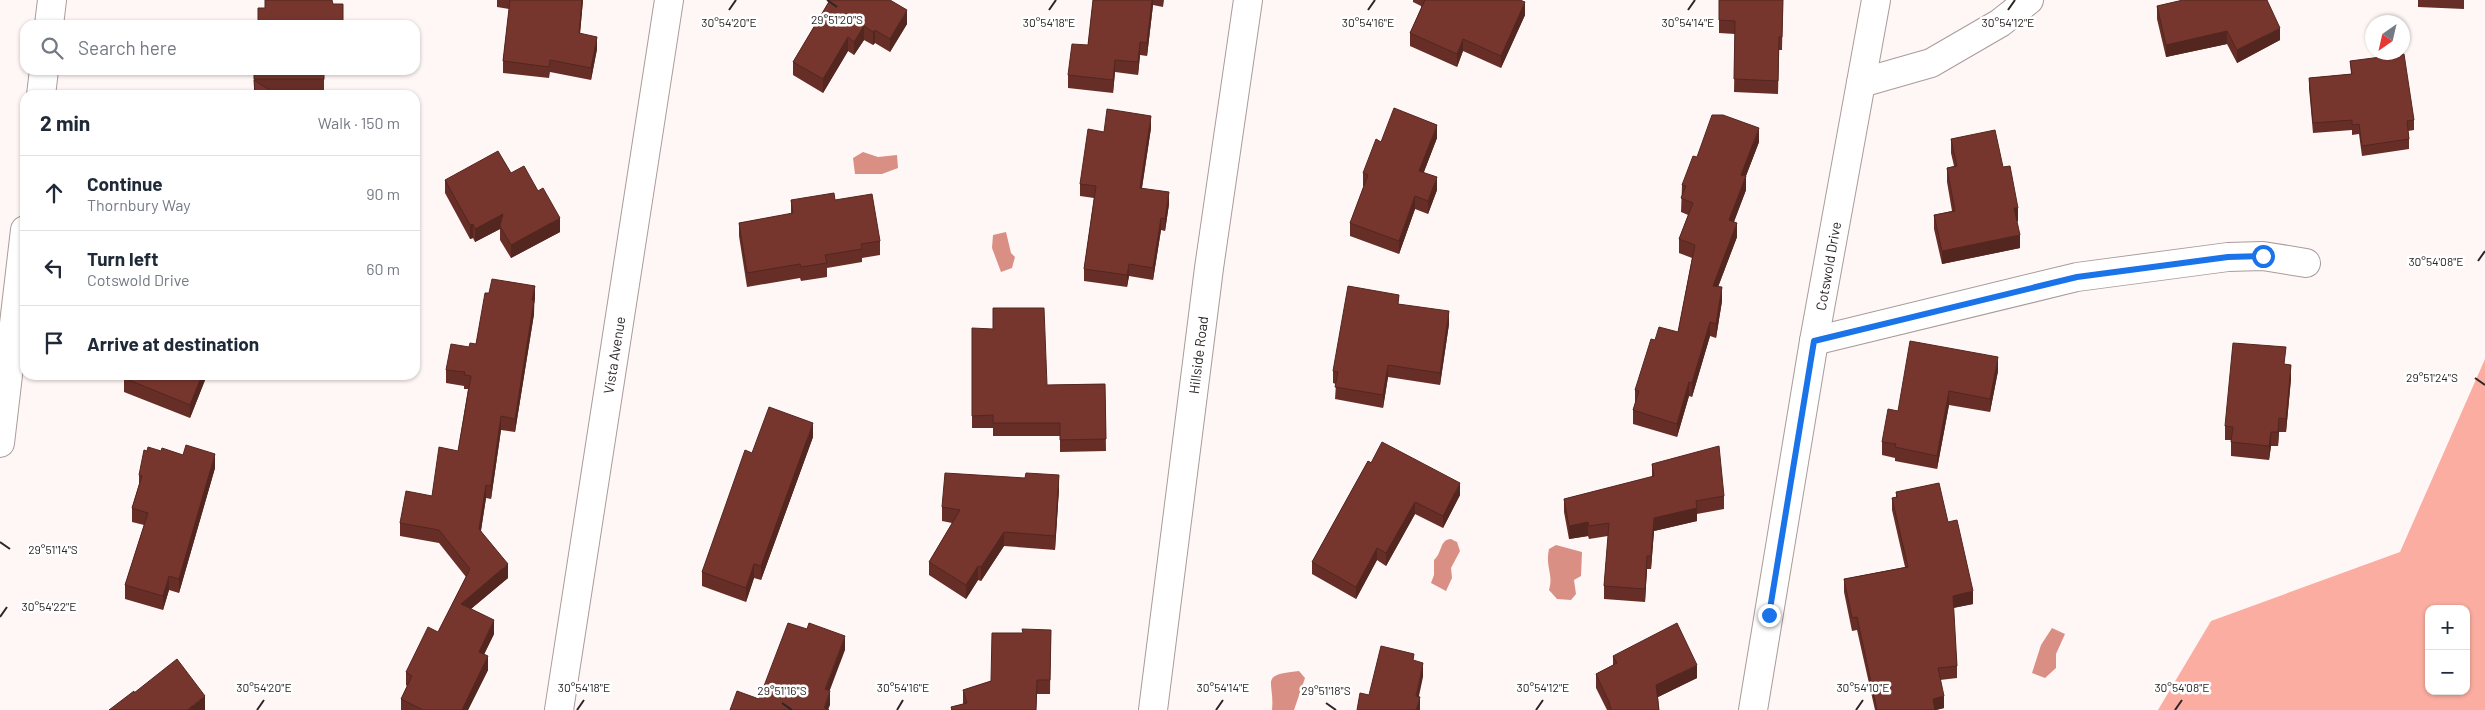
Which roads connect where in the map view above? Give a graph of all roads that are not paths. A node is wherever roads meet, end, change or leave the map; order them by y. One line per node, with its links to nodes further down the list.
1 (52, 0): 6 (street)
2 (669, 0): 14 (street, Vista Avenue)
3 (1248, 0): 15 (street, Hillside Road)
4 (1876, 0): 8 (street, Cotswold Drive)
5 (2029, 0): 8 (street)
6 (50, 20)
7 (43, 75): 9 (street)
8 (1861, 83): 12 (street, Cotswold Drive)
9 (42, 90)
10 (2306, 263): 12 (street)
11 (20, 273): 13 (street)
12 (1814, 341): 16 (street, Cotswold Drive)
13 (0, 443)
14 (559, 710)
15 (1153, 710)
16 (1752, 710)

